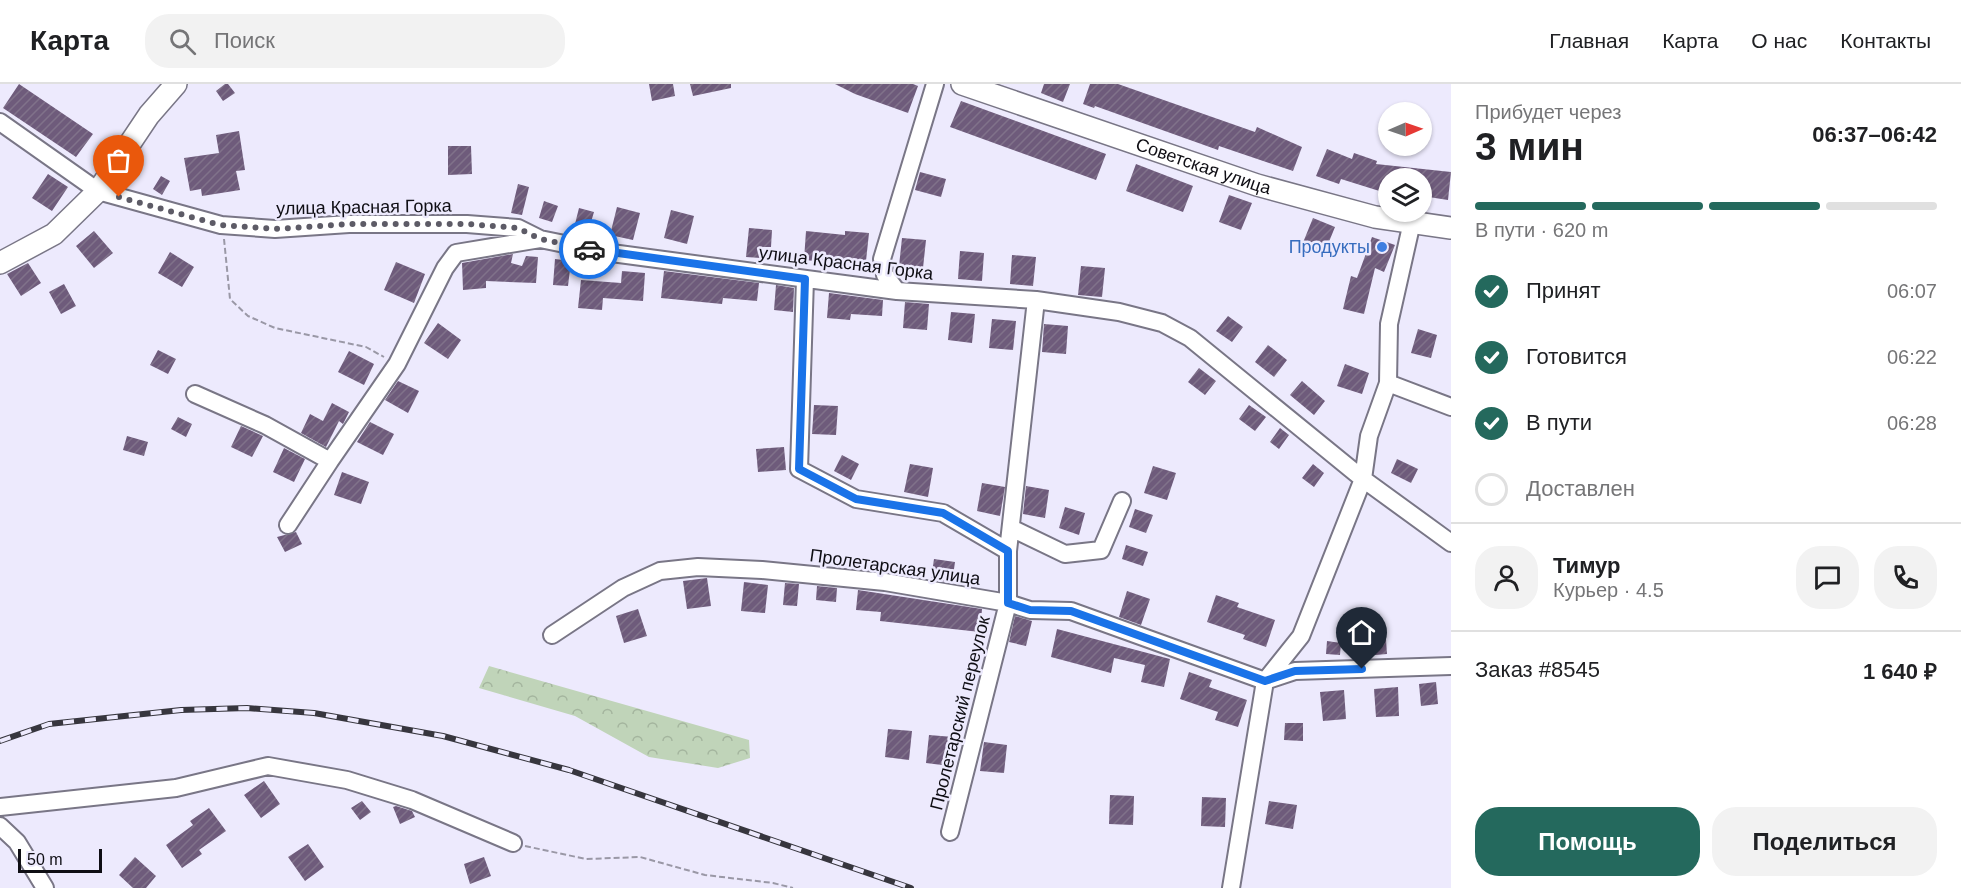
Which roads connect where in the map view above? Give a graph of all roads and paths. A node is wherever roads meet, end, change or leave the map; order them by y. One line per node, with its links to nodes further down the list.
1 (176, 84): 5 (main road)
2 (935, 84): 11 (street)
3 (962, 84): 6 (main road, Советская улица)
4 (0, 122): 5 (street, улица Красная Горка)
5 (99, 191): 8 (street, улица Красная Горка); 12 (main road)
6 (1378, 216)
7 (1412, 222): 9 (main road, Советская улица); 18 (street)
8 (220, 225): 10 (street, улица Красная Горка); 17 (path)
9 (1451, 228)
10 (540, 239): 13 (street, улица Красная Горка); 17 (street)
11 (882, 259): 14 (street); 15 (street)
12 (0, 263)
13 (805, 279): 14 (street, улица Красная Горка); 27 (street)
14 (852, 285): 15 (street, улица Красная Горка)
15 (897, 291): 16 (street, улица Красная Горка)
16 (1036, 300): 22 (street); 25 (street, Пролетарский переулок)
17 (397, 364): 21 (street)
18 (1388, 383): 20 (street); 22 (street)
19 (195, 394): 21 (street)
20 (1451, 407)
21 (330, 461): 24 (street)
22 (1363, 479): 26 (street); 31 (street)
23 (1122, 501): 25 (street)
24 (288, 525)
25 (1011, 528): 27 (street, Пролетарский переулок)
26 (1451, 543)
27 (1008, 551): 28 (street, Пролетарский переулок)
28 (1008, 603): 29 (street, Пролетарская улица); 31 (street, Пролетарская улица); 34 (street, Пролетарский переулок)
29 (552, 635)
30 (1451, 666): 31 (street)
31 (1265, 681): 38 (street)
32 (0, 807): 35 (street)
33 (0, 826): 36 (street)
34 (950, 832)
35 (513, 843): 37 (path)
36 (45, 888)
37 (793, 888)
38 (1232, 888)

